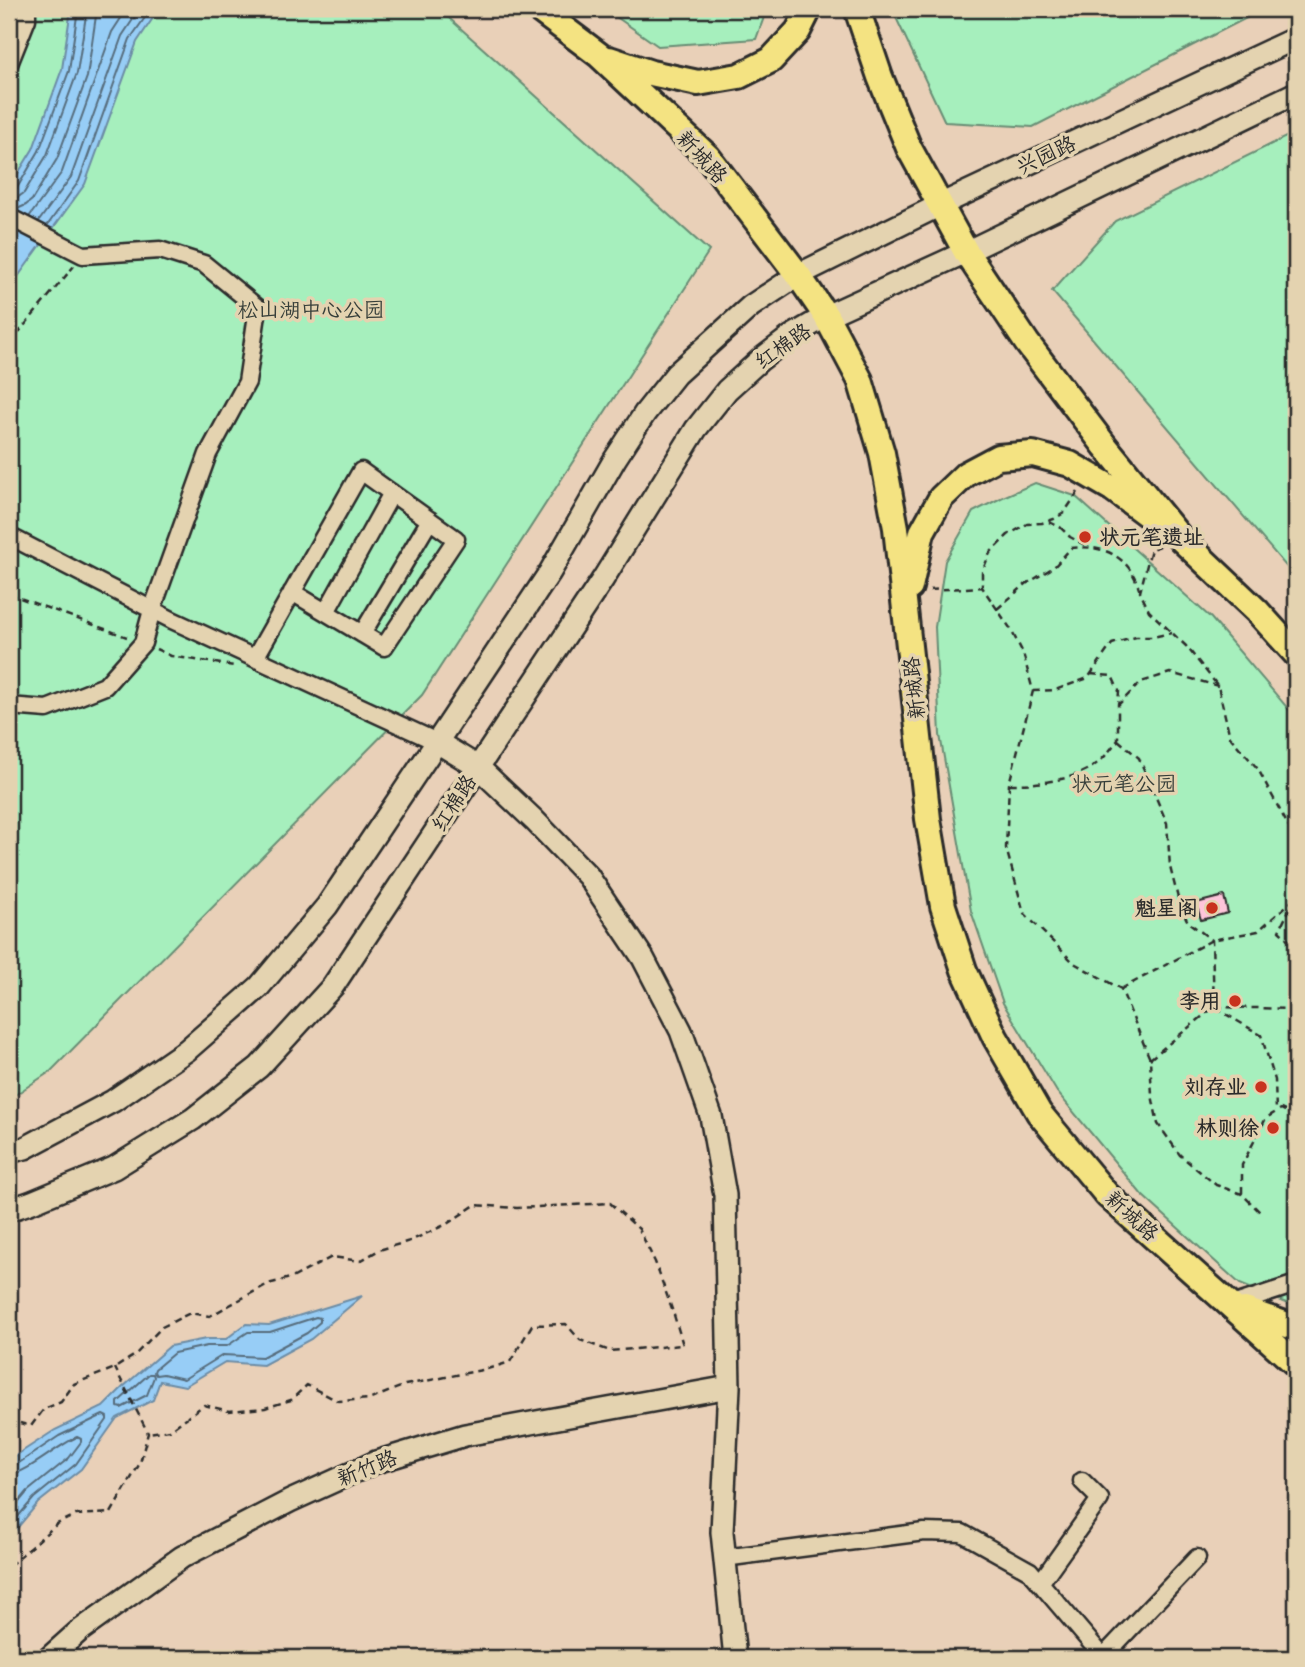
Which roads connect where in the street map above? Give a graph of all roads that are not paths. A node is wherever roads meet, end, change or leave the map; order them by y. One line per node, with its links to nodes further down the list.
1 (27, 9): 7 (street)
2 (538, 9): 6 (main road, 新城路)
3 (809, 9): 6 (main road)
4 (857, 9): 9 (main road)
5 (1296, 38): 9 (main road, 兴园路)
6 (599, 55): 12 (main road, 新城路)
7 (9, 64)
8 (1296, 93): 11 (main road)
9 (940, 205): 11 (main road); 12 (main road, 兴园路)
10 (9, 217): 19 (street)
11 (966, 252): 13 (main road); 17 (main road)
12 (797, 275): 13 (main road, 新城路); 26 (main road)
13 (826, 316): 22 (main road, 新城路); 27 (main road, 红棉路)
14 (392, 493): 15 (street); 18 (street); 20 (street)
15 (429, 520): 21 (street); 21 (street)
16 (9, 536): 19 (street)
17 (1181, 538): 22 (main road); 23 (main road)
18 (292, 592): 20 (street); 24 (street)
19 (152, 610): 24 (street); 25 (street)
20 (326, 612): 21 (street)
21 (362, 634)
22 (908, 634): 31 (main road, 新城路)
23 (1296, 654)
24 (255, 658): 26 (street)
25 (9, 706)
26 (437, 742): 27 (main road); 28 (main road)
27 (478, 767): 29 (main road, 红棉路); 34 (main road)
28 (9, 1152)
29 (9, 1209)
30 (1296, 1284): 31 (street)
31 (1232, 1305): 32 (main road); 33 (main road, 新城路)
32 (1296, 1328)
33 (1296, 1364)
34 (729, 1387): 36 (main road); 39 (main road, 新竹路)
35 (1082, 1481): 38 (street)
36 (724, 1558): 38 (street); 40 (main road)
37 (1197, 1558): 41 (street)
38 (1040, 1583): 41 (street)
39 (49, 1658)
40 (734, 1658)
41 (1104, 1658)

